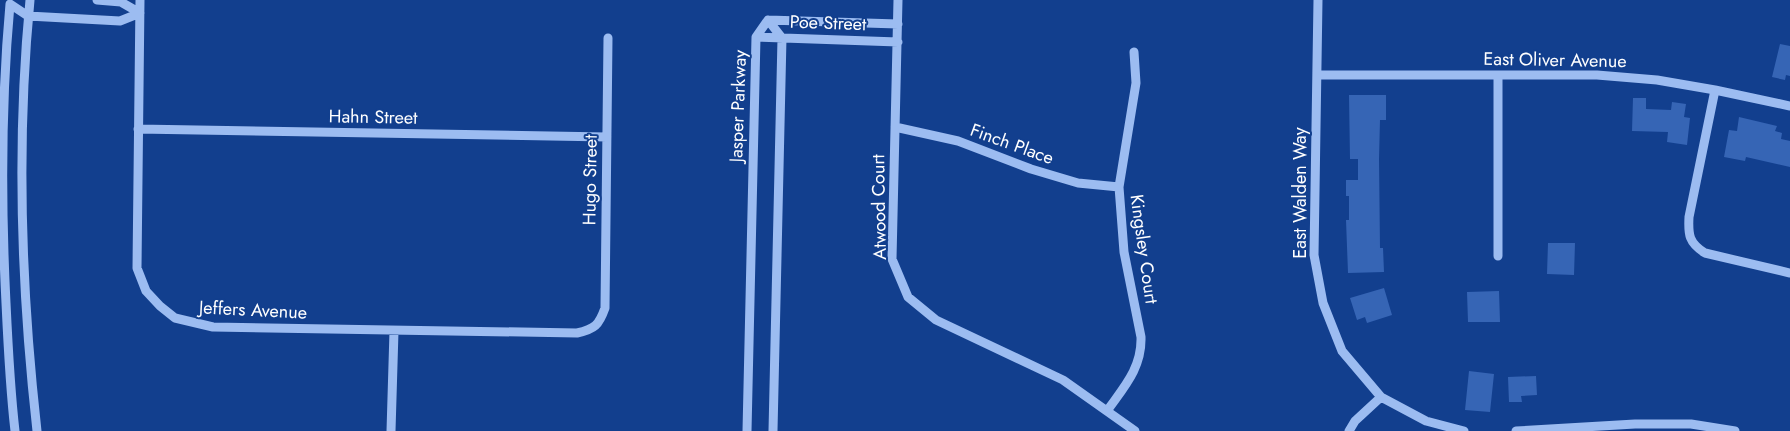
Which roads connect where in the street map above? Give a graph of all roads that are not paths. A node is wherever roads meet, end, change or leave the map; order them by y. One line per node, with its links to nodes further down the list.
1 (19, 0): 7 (street)
2 (30, 0): 9 (street)
3 (97, 0): 8 (street)
4 (140, 0): 8 (street, Jeffers Avenue)
5 (898, 0): 11 (street, Atwood Court)
6 (1318, 0): 17 (street, East Walden Way)
7 (10, 4): 9 (street); 31 (street)
8 (140, 13): 9 (street); 22 (street, Jeffers Avenue)
9 (28, 16): 32 (street)
10 (768, 20): 11 (street, Poe Street); 12 (street, Jasper Parkway); 14 (street)
11 (898, 24): 15 (street, Atwood Court)
12 (756, 37): 14 (street, Poe Street); 34 (street, Jasper Parkway)
13 (608, 38): 23 (street, Hugo Street)
14 (782, 38): 15 (street, Poe Street); 35 (street)
15 (898, 42): 21 (street, Atwood Court)
16 (1134, 52): 24 (street, Kingsley Court)
17 (1318, 75): 18 (street, East Oliver Avenue); 29 (street, East Walden Way)
18 (1498, 75): 19 (street, East Oliver Avenue); 25 (street)
19 (1715, 90): 20 (street, East Oliver Avenue); 26 (street)
20 (1790, 106)
21 (895, 126): 24 (street, Finch Place); 30 (street, Atwood Court)
22 (138, 130): 23 (street, Hahn Street); 28 (street, Jeffers Avenue)
23 (607, 137): 27 (street, Hugo Street)
24 (1119, 187): 30 (street, Kingsley Court)
25 (1498, 256)
26 (1790, 274)
27 (600, 322): 28 (street, Jeffers Avenue)
28 (394, 331): 33 (street)
29 (1381, 397): 37 (street); 38 (street, East Walden Way)
30 (1106, 411): 36 (street, Atwood Court)
31 (15, 431)
32 (37, 431)
33 (391, 431)
34 (747, 431)
35 (773, 431)
36 (1135, 431)
37 (1349, 431)
38 (1464, 431)
39 (1516, 431): 40 (street)
40 (1735, 431)

